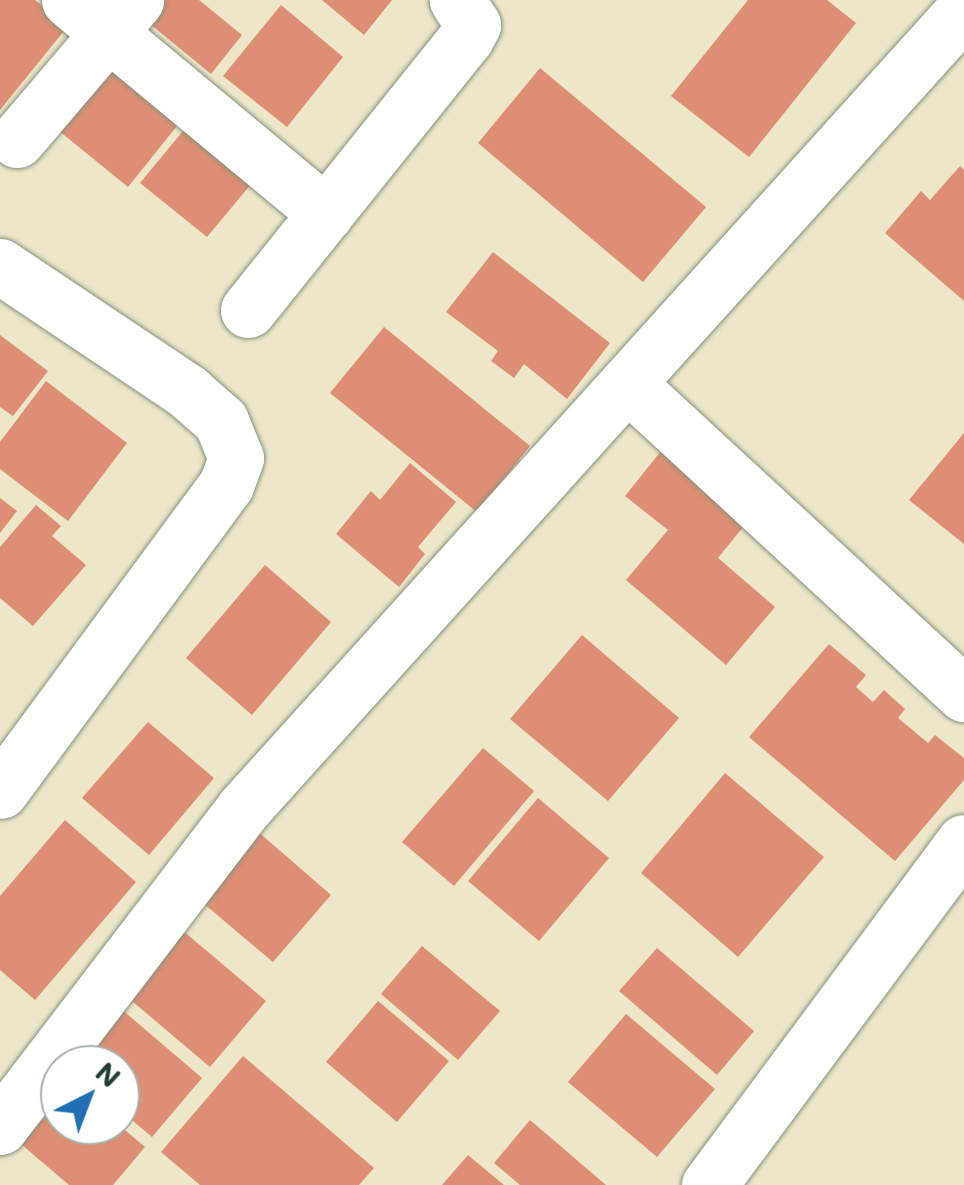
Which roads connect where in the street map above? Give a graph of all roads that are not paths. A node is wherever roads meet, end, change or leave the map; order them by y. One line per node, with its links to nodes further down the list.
1 (457, 0): 5 (street)
2 (964, 10): 8 (street)
3 (105, 11): 4 (street); 5 (street)
4 (17, 140)
5 (326, 213): 7 (street)
6 (0, 266): 10 (street)
7 (248, 310)
8 (629, 385): 9 (street); 12 (street)
9 (964, 694)
10 (0, 791)
11 (964, 842): 13 (street)
12 (0, 1128)
13 (709, 1185)

